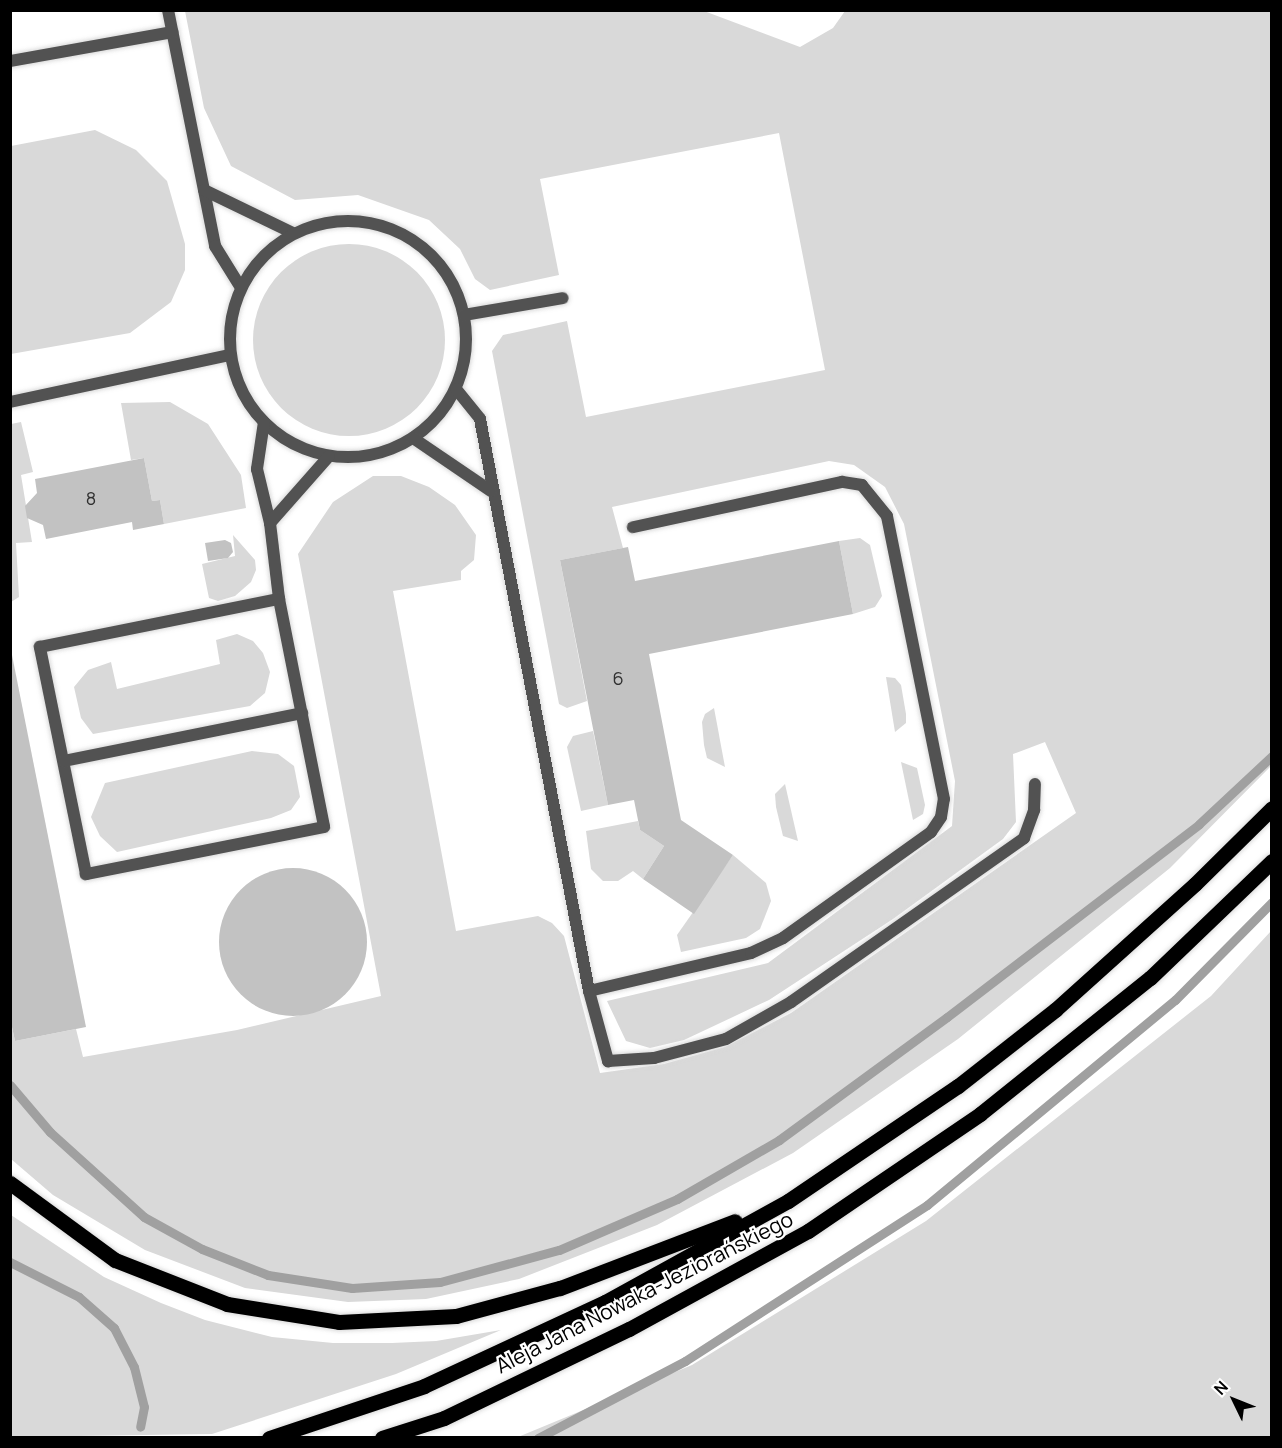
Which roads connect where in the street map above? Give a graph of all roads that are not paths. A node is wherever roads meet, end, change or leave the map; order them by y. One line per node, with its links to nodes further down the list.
1 (168, 10): 2 (lane)
2 (172, 32): 3 (lane); 4 (lane)
3 (10, 61)
4 (204, 190): 5 (lane); 6 (lane)
5 (293, 233): 6 (lane); 8 (lane)
6 (241, 288): 9 (lane)
7 (563, 298): 8 (lane)
8 (464, 315): 10 (lane)
9 (230, 355): 11 (lane); 12 (lane)
10 (456, 389): 13 (lane); 15 (lane)
11 (10, 402)
12 (264, 422): 14 (lane); 16 (lane)
13 (412, 438): 14 (lane); 15 (lane)
14 (329, 456): 16 (lane)
15 (491, 491): 24 (lane)
16 (270, 524): 18 (lane)
17 (633, 527): 24 (lane)
18 (279, 599): 19 (lane); 20 (lane)
19 (302, 713): 20 (lane); 20 (lane)
20 (64, 761)
21 (1035, 784): 24 (lane)
22 (1272, 808): 26 (main road, Aleja Jana Nowaka-Jeziorańskiego)
23 (1272, 861): 28 (main road, Aleja Jana Nowaka-Jeziorańskiego)
24 (589, 991)
25 (10, 1183): 26 (main road)
26 (788, 1201): 27 (main road, Aleja Jana Nowaka-Jeziorańskiego)
27 (269, 1437)
28 (382, 1437)

